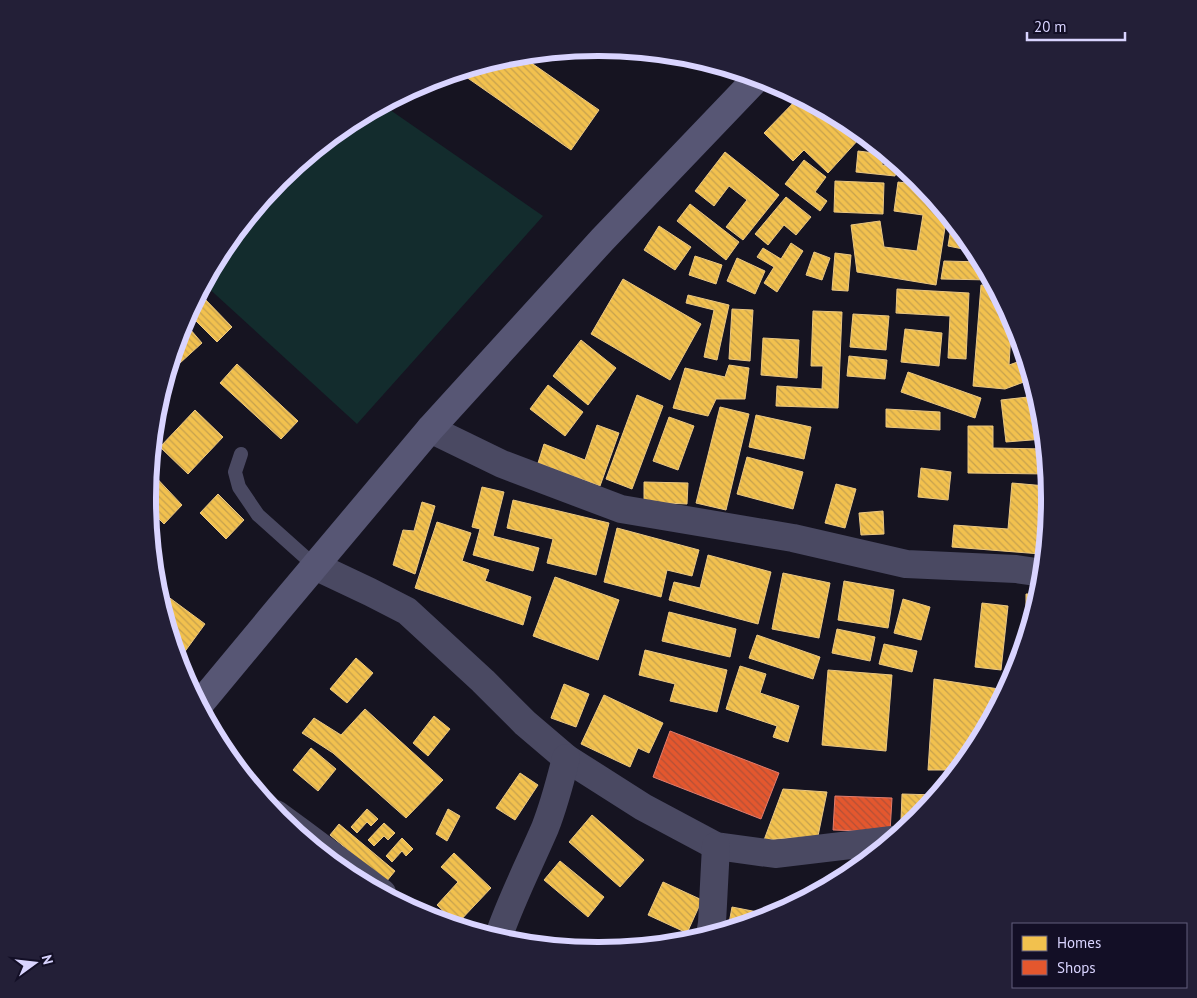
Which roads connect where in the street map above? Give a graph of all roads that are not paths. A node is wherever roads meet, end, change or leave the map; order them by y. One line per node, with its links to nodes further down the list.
1 (751, 84): 2 (main road)
2 (430, 429): 4 (main road); 5 (street)
3 (241, 454): 4 (lane)
4 (315, 566): 6 (main road); 7 (street)
5 (1035, 572)
6 (204, 699)
7 (566, 758): 9 (street); 11 (street)
8 (878, 842): 9 (street)
9 (716, 846): 10 (street)
10 (711, 927)
11 (500, 931)

